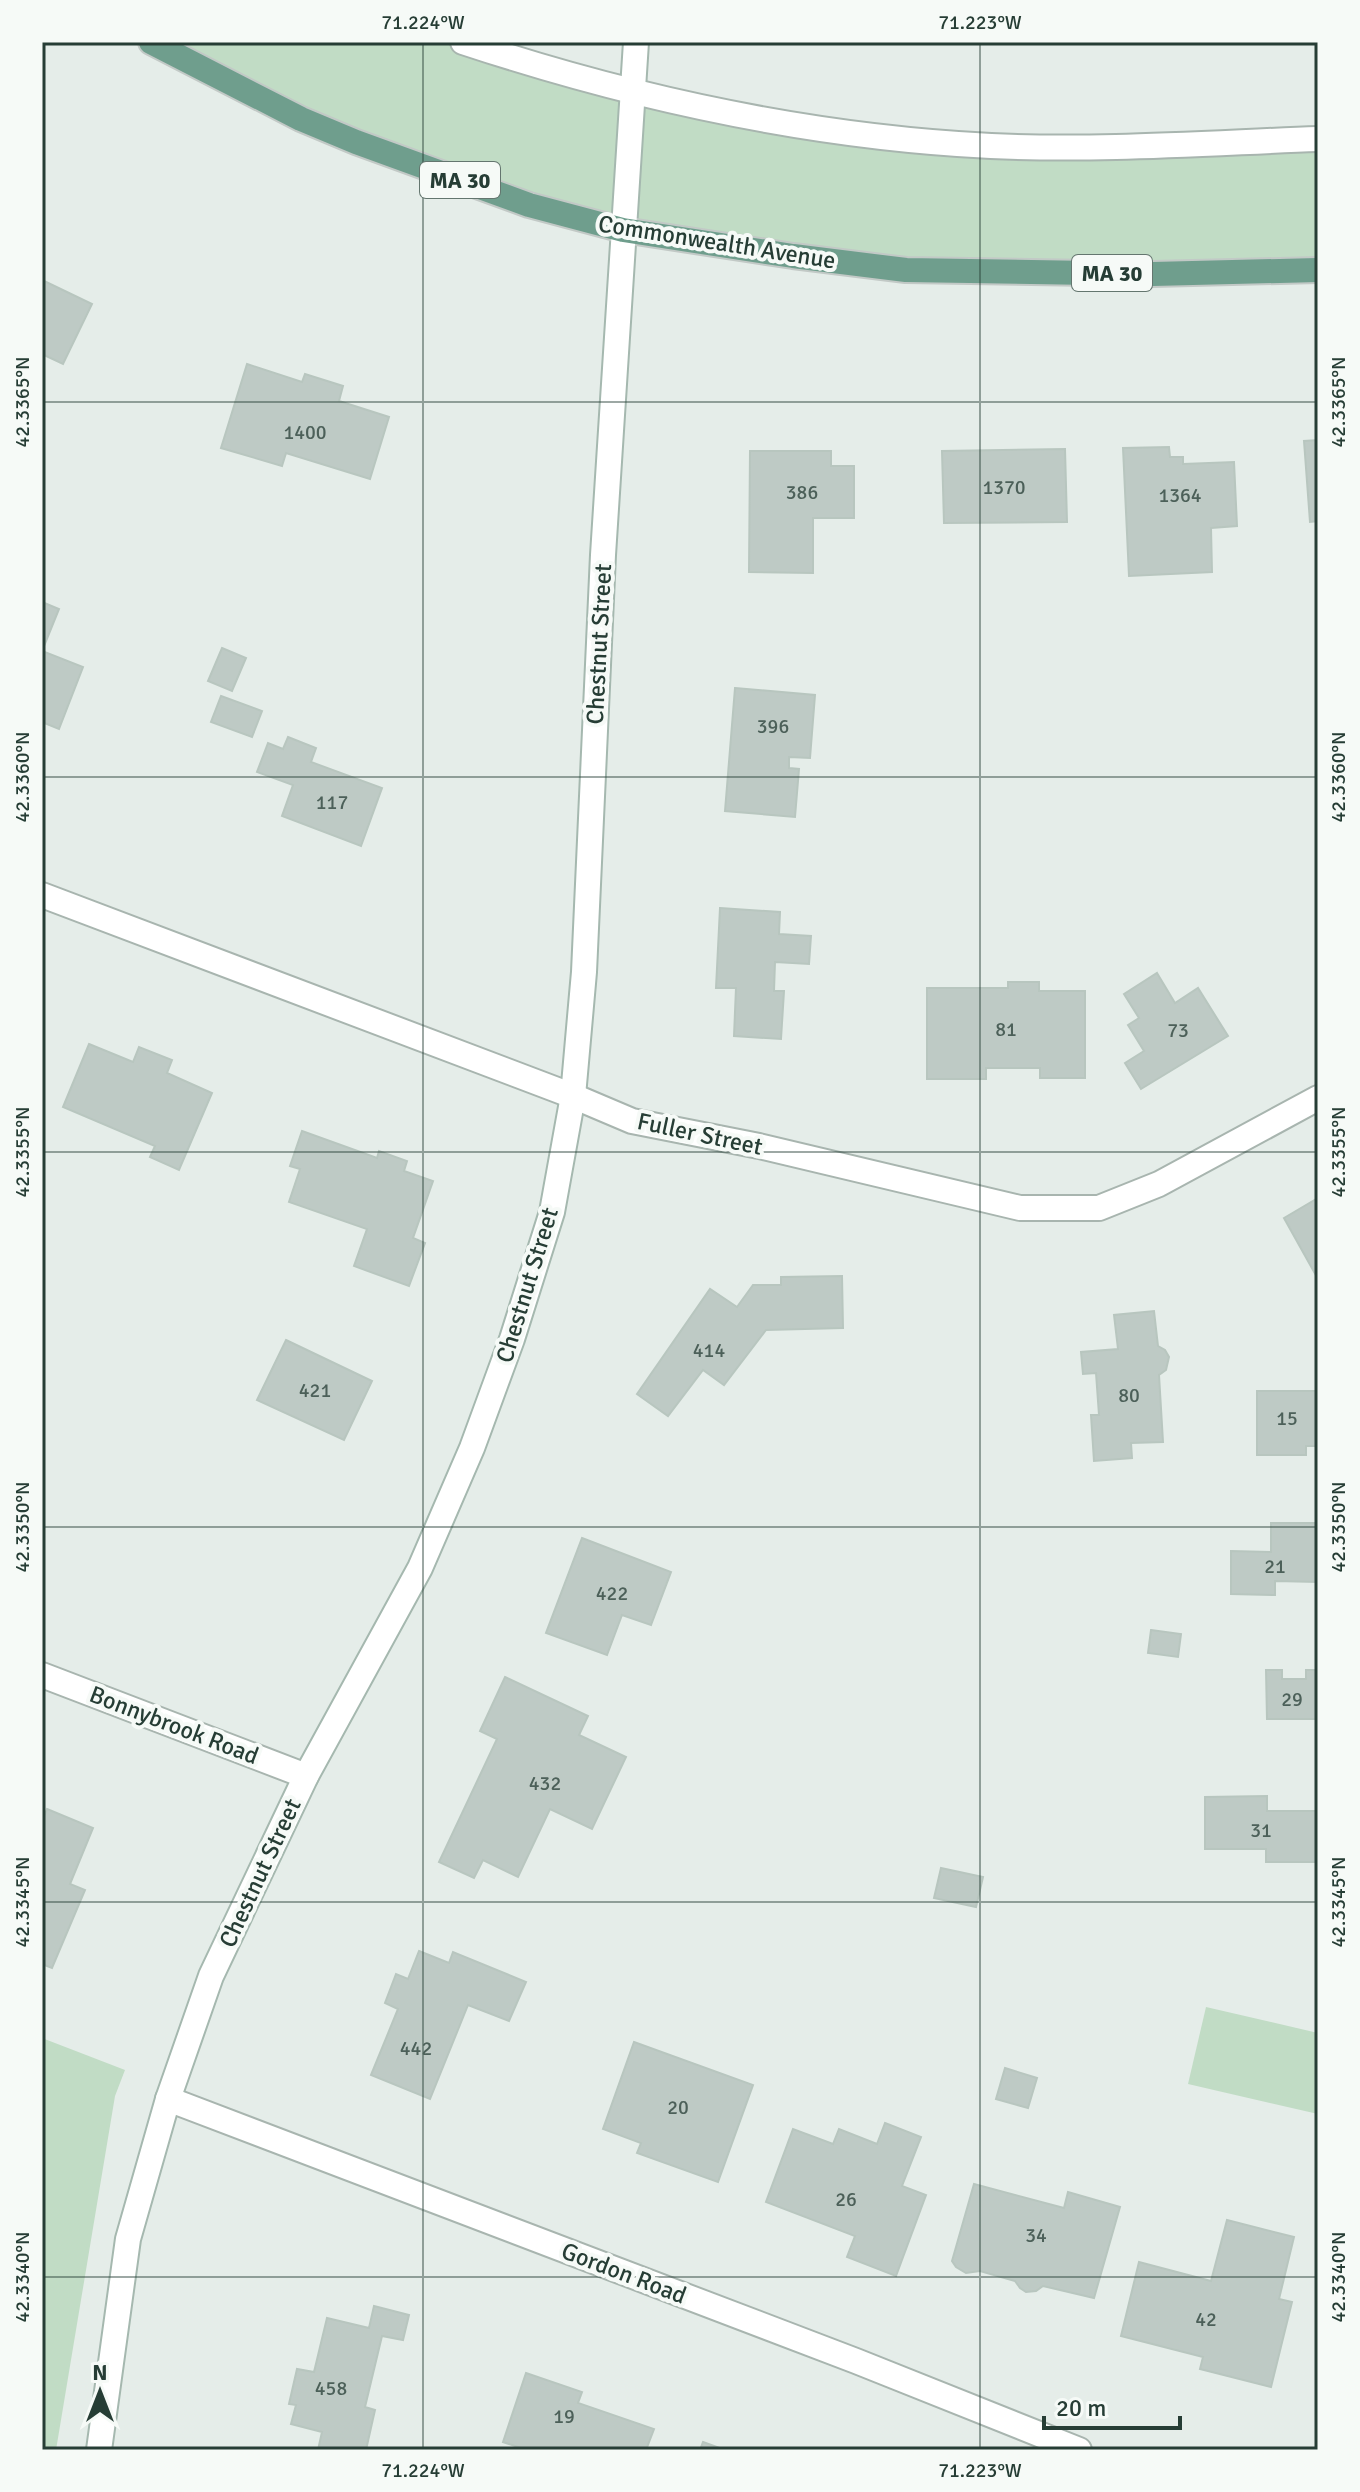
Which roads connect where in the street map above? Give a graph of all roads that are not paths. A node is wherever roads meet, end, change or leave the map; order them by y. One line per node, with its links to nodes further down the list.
1 (151, 42): 6 (main road, Commonwealth Avenue / MA 30)
2 (463, 42): 4 (street)
3 (636, 42): 4 (street, Chestnut Street)
4 (633, 92): 5 (street); 6 (street, Chestnut Street)
5 (1318, 139)
6 (623, 230): 7 (main road, Commonwealth Avenue / MA 30); 9 (street, Chestnut Street)
7 (1318, 270)
8 (42, 895): 9 (street, Fuller Street)
9 (573, 1096): 10 (street, Fuller Street); 12 (street, Chestnut Street)
10 (1318, 1098)
11 (42, 1675): 12 (street, Bonnybrook Road)
12 (306, 1776): 13 (street, Chestnut Street)
13 (168, 2099): 14 (street, Chestnut Street); 15 (street, Gordon Road)
14 (99, 2450)
15 (1079, 2450)

